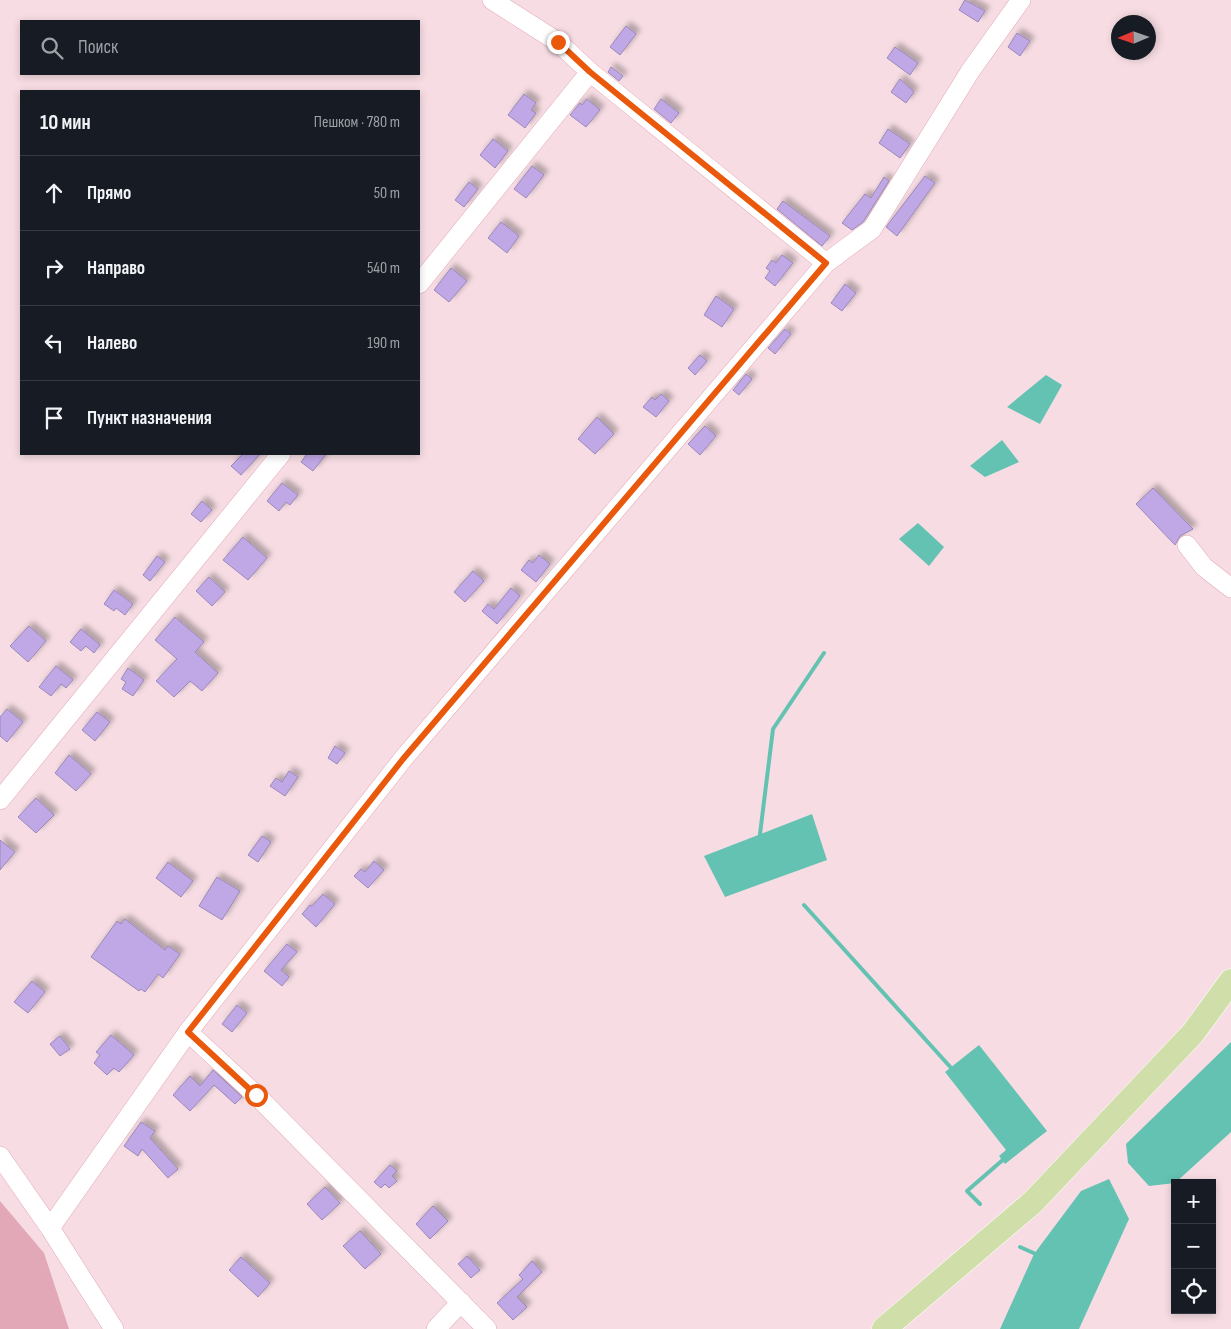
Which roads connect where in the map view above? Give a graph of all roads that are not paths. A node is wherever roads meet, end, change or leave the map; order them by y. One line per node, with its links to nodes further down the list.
1 (492, 0): 3 (street)
2 (1021, 0): 4 (street)
3 (590, 72): 4 (street); 5 (street)
4 (826, 263): 11 (street)
5 (420, 283)
6 (280, 455): 9 (street)
7 (1188, 545): 8 (street)
8 (1231, 588)
9 (0, 800)
10 (1231, 981): 18 (main road)
11 (188, 1032): 13 (street); 14 (street)
12 (0, 1156): 13 (street)
13 (50, 1228): 15 (street)
14 (461, 1302): 16 (street); 17 (street)
15 (114, 1329)
16 (436, 1329)
17 (487, 1329)
18 (884, 1329)

